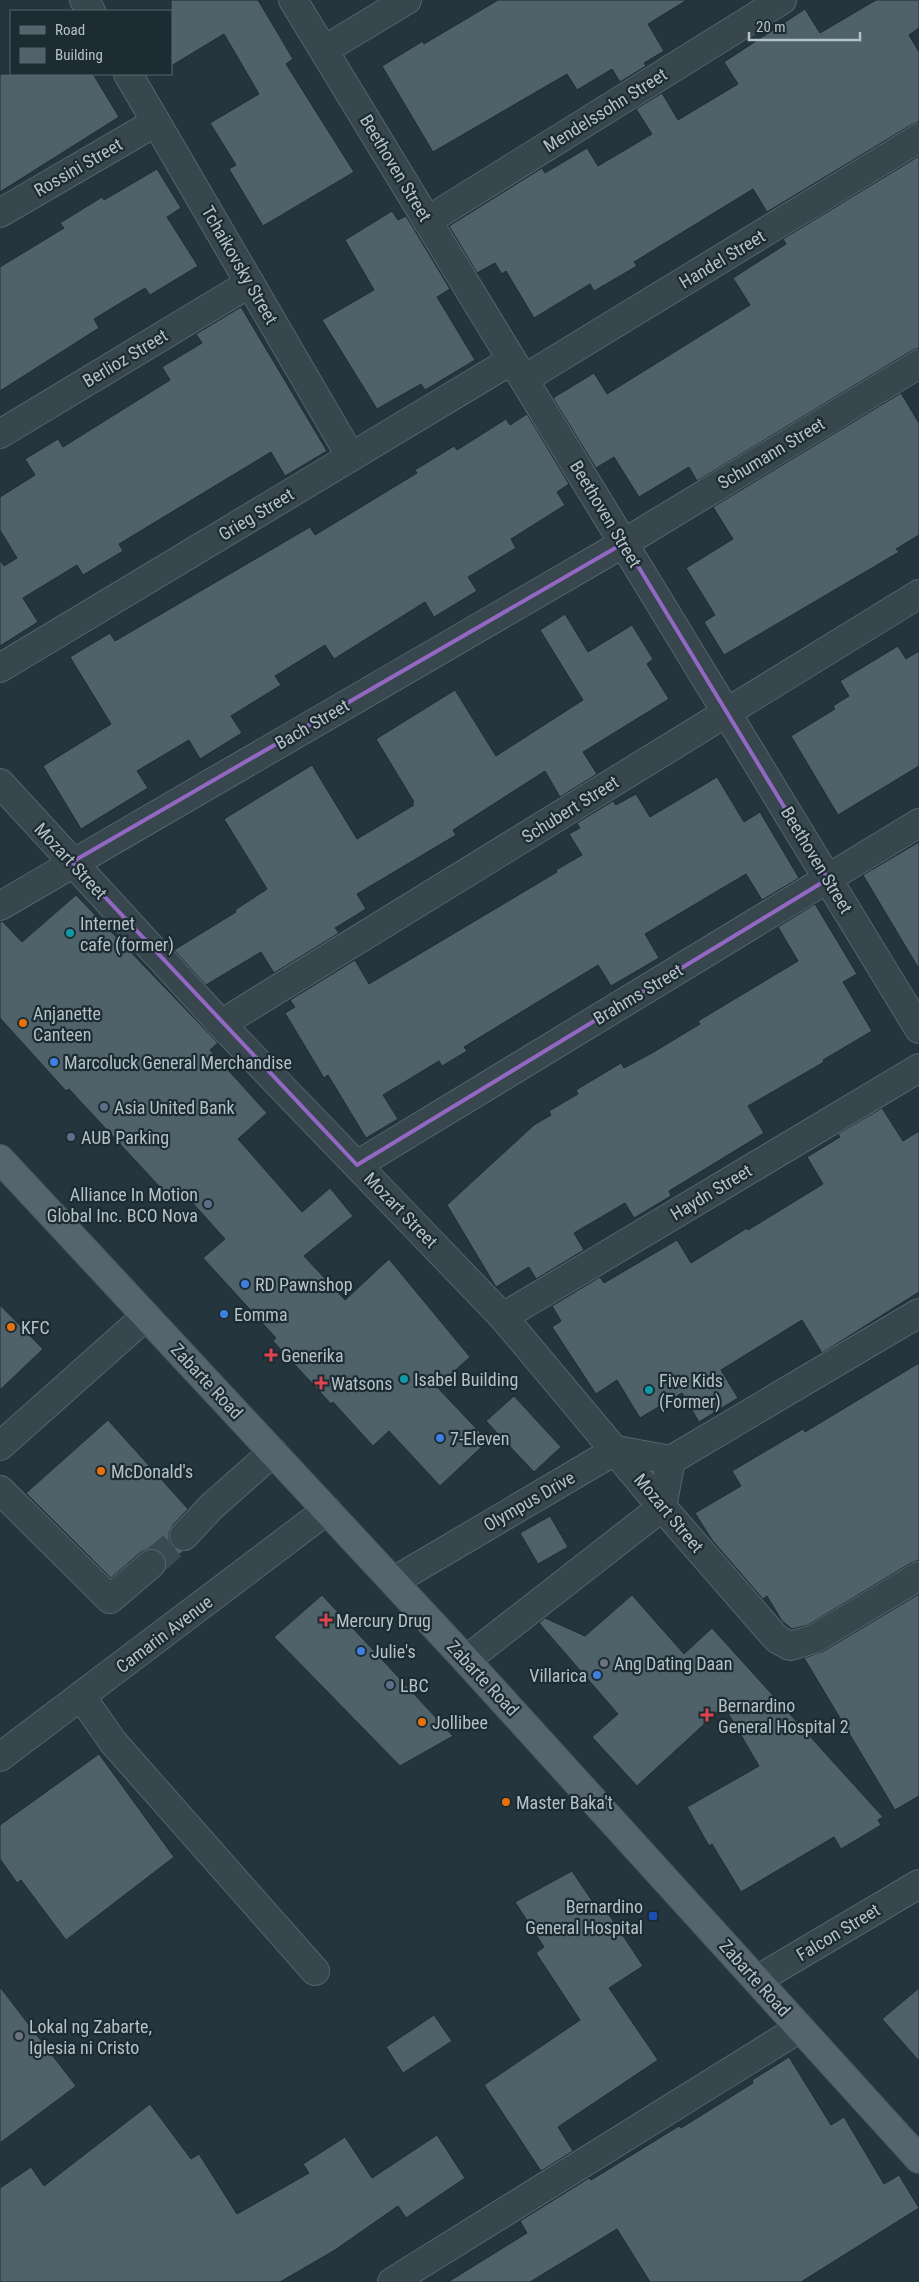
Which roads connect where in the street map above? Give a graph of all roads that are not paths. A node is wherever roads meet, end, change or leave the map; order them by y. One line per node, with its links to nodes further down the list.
1 (293, 0): 4 (street, Beethoven Street)
2 (407, 0): 4 (street)
3 (782, 0): 9 (street, Mendelssohn Street)
4 (324, 50): 9 (street, Beethoven Street)
5 (129, 75): 6 (street, Tchaikovsky Street)
6 (156, 122): 8 (street, Rossini Street); 10 (street, Tchaikovsky Street)
7 (919, 138): 12 (street, Handel Street)
8 (0, 213)
9 (428, 221): 12 (street, Beethoven Street)
10 (250, 282): 13 (street, Berlioz Street); 14 (street, Tchaikovsky Street)
11 (919, 364): 15 (street, Schumann Street)
12 (518, 369): 14 (street, Grieg Street); 15 (street, Beethoven Street)
13 (0, 434)
14 (351, 457): 17 (street, Grieg Street)
15 (624, 543): 18 (street, Beethoven Street); 21 (street, Bach Street)
16 (919, 594): 18 (street, Schubert Street)
17 (0, 668)
18 (726, 712): 22 (street, Beethoven Street); 24 (street, Schubert Street)
19 (0, 783): 21 (street, Mozart Street)
20 (919, 823): 22 (street, Brahms Street)
21 (72, 862): 23 (street, Bach Street); 24 (street, Mozart Street)
22 (828, 879): 25 (street, Beethoven Street); 28 (street, Brahms Street)
23 (0, 906)
24 (221, 1024): 28 (street, Mozart Street)
25 (919, 1028)
26 (919, 1068): 31 (street, Haydn Street)
27 (0, 1159): 30 (main road, Zabarte Road)
28 (357, 1165): 31 (street, Mozart Street)
29 (919, 1313): 35 (street)
30 (146, 1316): 32 (street); 34 (main road, Zabarte Road)
31 (503, 1317): 33 (street, Mozart Street)
32 (0, 1446)
33 (616, 1450): 35 (street); 37 (street, Mozart Street); 42 (street, Olympus Drive)
34 (273, 1452): 38 (main road, Zabarte Road); 39 (street)
35 (671, 1460): 37 (street)
36 (0, 1490): 40 (street)
37 (662, 1506): 41 (street, Mozart Street); 43 (street)
38 (327, 1510): 42 (main road, Zabarte Road); 44 (street, Camarin Avenue)
39 (184, 1536)
40 (151, 1564)
41 (919, 1576)
42 (394, 1581): 43 (main road, Zabarte Road)
43 (466, 1660): 48 (main road, Zabarte Road)
44 (81, 1696): 45 (street, Camarin Avenue); 47 (street)
45 (4, 1747)
46 (919, 1884): 48 (street, Falcon Street)
47 (315, 1971)
48 (757, 1980): 49 (main road, Zabarte Road)
49 (800, 2028): 50 (main road, Zabarte Road); 51 (street)
50 (919, 2159)
51 (392, 2282)

